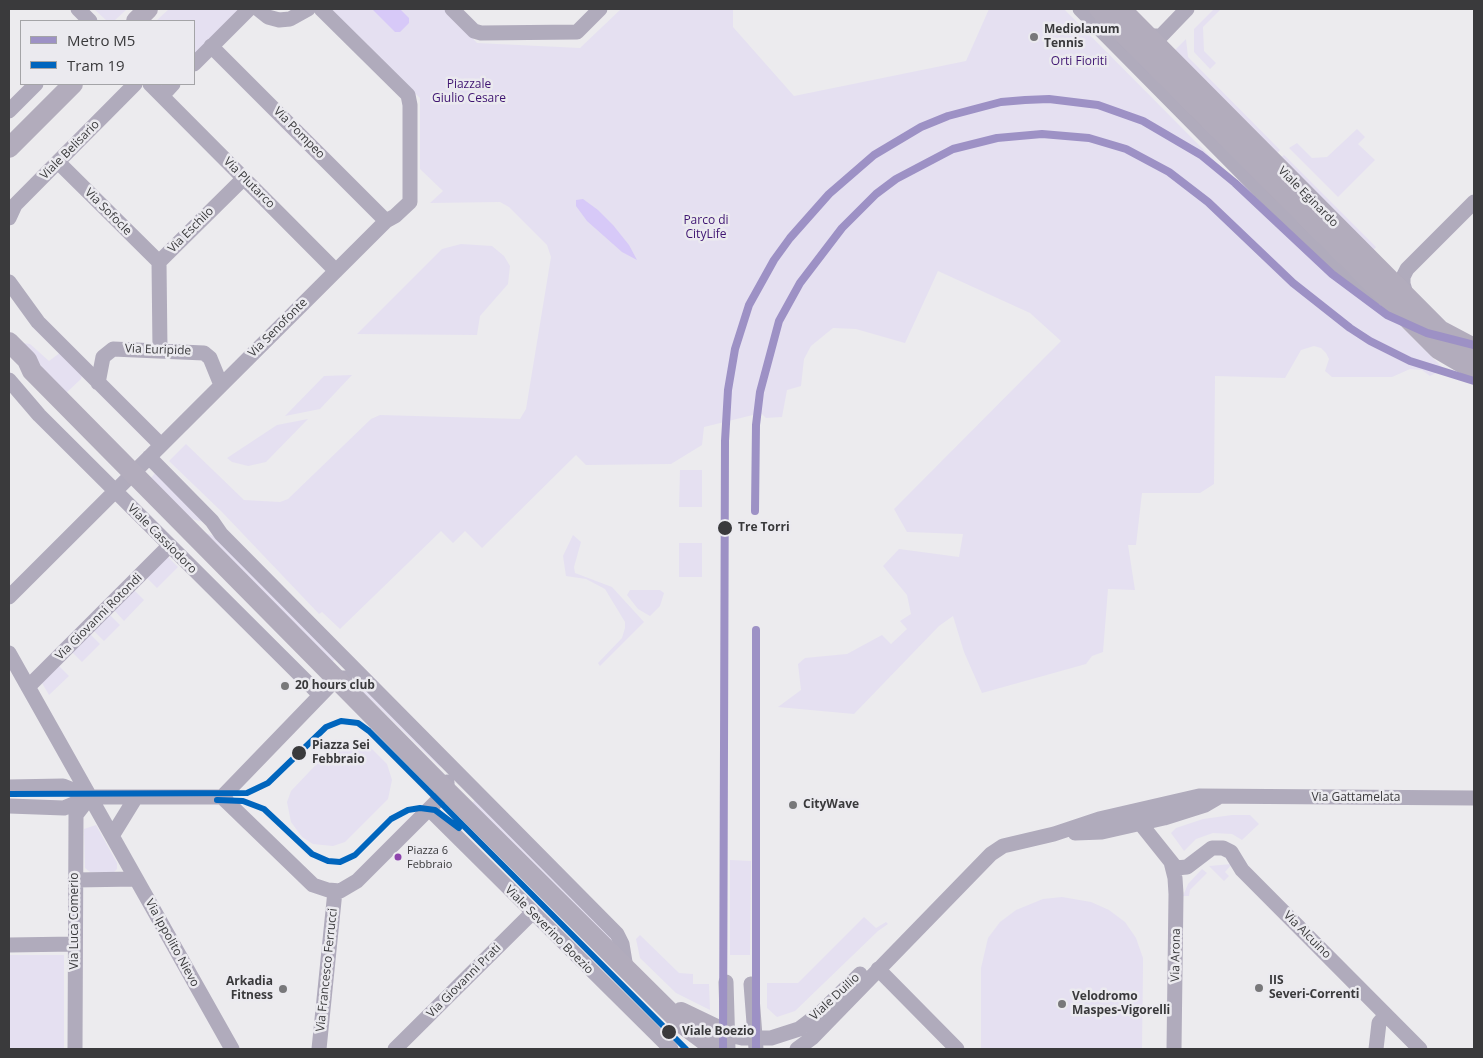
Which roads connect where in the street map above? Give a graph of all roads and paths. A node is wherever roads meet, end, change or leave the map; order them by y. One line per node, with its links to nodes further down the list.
1 (78, 9): 14 (street)
2 (148, 9): 15 (main road)
3 (249, 9): 17 (street)
4 (258, 9): 5 (street)
5 (308, 9)
6 (321, 9): 33 (street, Via Senofonte)
7 (452, 9): 8 (street)
8 (600, 9)
9 (1080, 9): 24 (street, Viale Eginardo)
10 (1099, 9): 24 (main road, Viale Eginardo)
11 (1110, 9): 16 (main road)
12 (1121, 9): 16 (main road, Viale Eginardo)
13 (1187, 9): 16 (street)
14 (89, 20)
15 (137, 20)
16 (1149, 36): 31 (main road, Viale Eginardo)
17 (211, 46): 18 (street); 33 (street, Via Pompeo)
18 (195, 63)
19 (35, 85): 26 (street)
20 (72, 85): 27 (main road)
21 (134, 85): 28 (street, Viale Belisario)
22 (151, 85): 25 (street)
23 (173, 85): 25 (street)
24 (1174, 95): 31 (main road); 37 (main road, Viale Eginardo)
25 (162, 96): 29 (street, Via Plutarco)
26 (9, 111)
27 (9, 148)
28 (58, 162): 32 (street, Viale Belisario); 34 (street, Via Sofocle)
29 (244, 178): 34 (street, Via Eschilo); 35 (street, Via Plutarco)
30 (1474, 202): 37 (street)
31 (1317, 206): 37 (main road, Viale Eginardo)
32 (9, 218)
33 (386, 221): 35 (street, Via Senofonte)
34 (159, 262): 40 (street, Via Eschilo)
35 (336, 271): 46 (street, Via Senofonte)
36 (9, 282): 45 (street)
37 (1399, 299): 39 (main road, Viale Eginardo); 42 (main road, Viale Eginardo)
38 (9, 342): 43 (main road)
39 (1474, 348)
40 (160, 350): 45 (street, Via Euripide); 46 (street, Via Euripide)
41 (9, 357): 43 (main road)
42 (1474, 368)
43 (32, 371): 47 (main road)
44 (9, 383): 48 (street, Viale Cassiodoro)
45 (98, 383): 49 (street)
46 (221, 385): 49 (street, Via Senofonte)
47 (66, 402): 48 (street); 51 (main road)
48 (39, 415): 52 (street, Viale Cassiodoro)
49 (161, 445): 50 (street, Via Senofonte)
50 (149, 457): 51 (street, Via Senofonte); 54 (street)
51 (134, 472): 52 (street, Via Senofonte); 53 (main road)
52 (115, 491): 55 (street, Viale Cassiodoro); 56 (street, Via Senofonte)
53 (182, 520): 54 (street); 59 (main road)
54 (221, 534): 58 (street)
55 (169, 546): 60 (street, Via Giovanni Rotondi); 61 (street, Viale Cassiodoro)
56 (9, 597)
57 (9, 653): 60 (street, Via Ippolito Nievo)
58 (363, 677): 59 (street); 62 (street)
59 (337, 678): 61 (street); 64 (main road)
60 (28, 687): 66 (street, Via Ippolito Nievo)
61 (320, 695): 68 (street)
62 (446, 761): 64 (street); 83 (street)
63 (9, 787): 66 (street)
64 (447, 791): 72 (street); 83 (main road)
65 (9, 796): 66 (street)
66 (90, 797): 67 (street); 71 (street); 74 (street, Via Ippolito Nievo); 77 (street, Via Luca Comerio)
67 (136, 797): 68 (street); 74 (street)
68 (222, 797): 78 (street)
69 (1218, 798): 70 (street, Via Gattamelata); 73 (street, Viale Duilio)
70 (1474, 798)
71 (9, 806)
72 (429, 809): 78 (street); 79 (street, Viale Severino Boezio)
73 (1137, 818): 75 (street); 80 (street, Viale Duilio)
74 (112, 836): 76 (street, Via Ippolito Nievo)
75 (1170, 862): 87 (street, Via Alcuino); 97 (street, Via Arona)
76 (136, 879): 77 (street); 91 (street, Via Ippolito Nievo)
77 (75, 880): 81 (street, Via Luca Comerio)
78 (335, 891): 92 (street, Via Francesco Ferrucci)
79 (532, 913): 93 (street, Via Giovanni Prati); 94 (street, Viale Severino Boezio)
80 (926, 919): 84 (street, Viale Duilio); 89 (street, Viale Duilio)
81 (75, 944): 82 (street); 90 (street, Via Luca Comerio)
82 (9, 945)
83 (626, 968): 88 (main road)
84 (878, 969): 95 (street, Viale Duilio); 96 (street)
85 (726, 982): 88 (street)
86 (751, 984): 89 (street)
87 (1386, 1015): 98 (street); 99 (street, Via Alcuino)
88 (724, 1044): 89 (street, Viale Duilio)
89 (755, 1044)
90 (75, 1049)
91 (232, 1049)
92 (319, 1049)
93 (395, 1049)
94 (671, 1049)
95 (797, 1049)
96 (957, 1049)
97 (1174, 1049)
98 (1376, 1049)
99 (1420, 1049)

